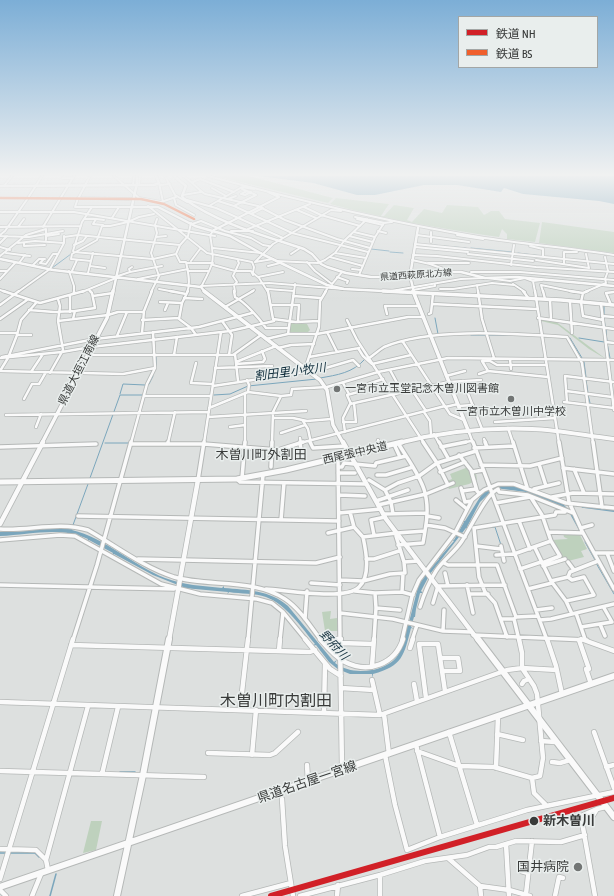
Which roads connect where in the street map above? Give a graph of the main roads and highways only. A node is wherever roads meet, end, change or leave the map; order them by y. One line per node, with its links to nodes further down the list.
1 (614, 439): 2 (main road, 西尾張中央道)
2 (0, 482)

